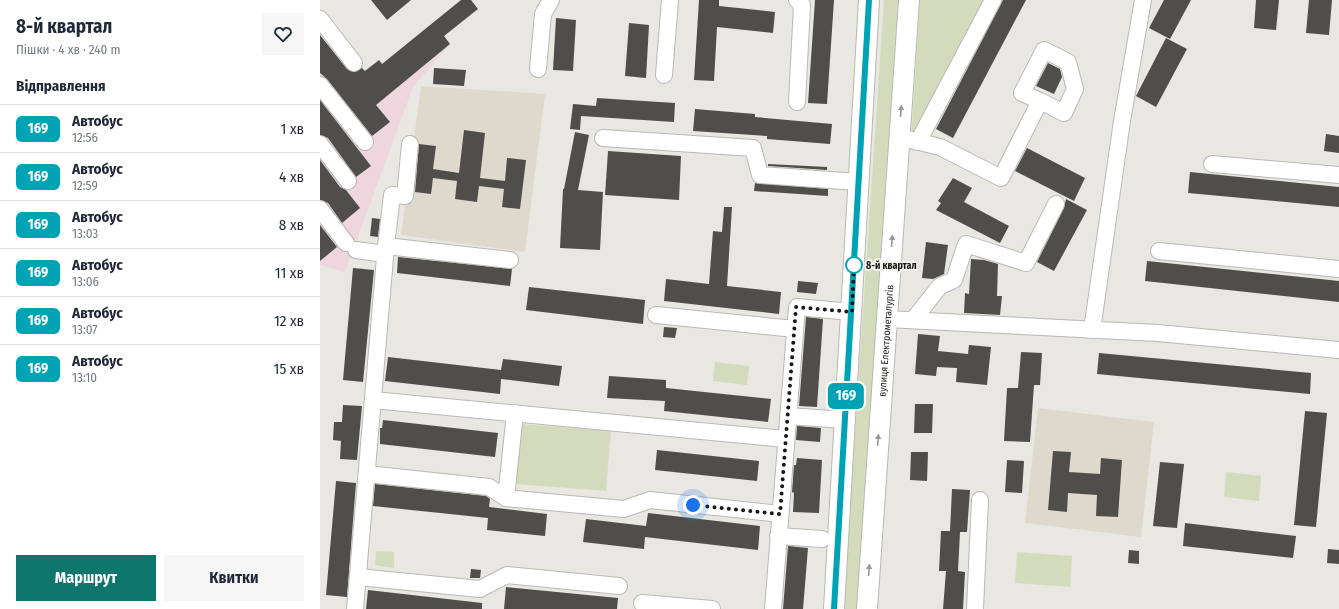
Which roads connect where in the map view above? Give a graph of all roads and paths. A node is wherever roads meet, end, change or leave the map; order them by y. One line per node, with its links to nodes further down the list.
1 (551, 0): 10 (street)
2 (670, 0): 11 (street)
3 (797, 0): 14 (street)
4 (869, 0): 23 (main road)
5 (909, 0): 16 (main road, вулиця Електрометалургів, one-way to 5)
6 (993, 0): 16 (street)
7 (1143, 0): 35 (street)
8 (320, 19): 9 (street)
9 (354, 63)
10 (538, 69)
11 (664, 75)
12 (320, 85): 17 (street)
13 (1040, 101): 16 (street)
14 (797, 102)
15 (602, 138): 23 (street)
16 (909, 140): 32 (main road, вулиця Електрометалургів, one-way to 16)
17 (366, 142)
18 (320, 144): 22 (street)
19 (410, 144): 26 (street)
20 (1212, 164): 21 (street)
21 (1339, 175)
22 (348, 181)
23 (858, 182): 30 (main road)
24 (1056, 204): 33 (street)
25 (320, 209): 26 (street)
26 (385, 250): 28 (street); 37 (street)
27 (1159, 251): 29 (street)
28 (510, 260)
29 (1339, 268)
30 (852, 312): 34 (street); 40 (main road)
31 (656, 315): 34 (street)
32 (887, 319): 33 (street); 55 (main road, вулиця Електрометалургів, one-way to 32)
33 (913, 320): 35 (street)
34 (795, 328): 39 (street)
35 (1092, 330): 36 (street)
36 (1339, 350)
37 (373, 400): 38 (street); 42 (street)
38 (515, 413): 41 (street); 43 (street)
39 (788, 416): 40 (street); 41 (street)
40 (845, 420): 54 (main road)
41 (786, 439): 45 (street)
42 (367, 474): 43 (street); 48 (street)
43 (506, 498): 45 (street)
44 (980, 500): 56 (street)
45 (780, 514): 46 (street)
46 (778, 536): 47 (street); 53 (street)
47 (822, 539)
48 (358, 577): 49 (street); 51 (street)
49 (619, 586)
50 (642, 603): 52 (street)
51 (355, 609)
52 (712, 609)
53 (773, 609)
54 (834, 609)
55 (867, 609)
56 (975, 609)

